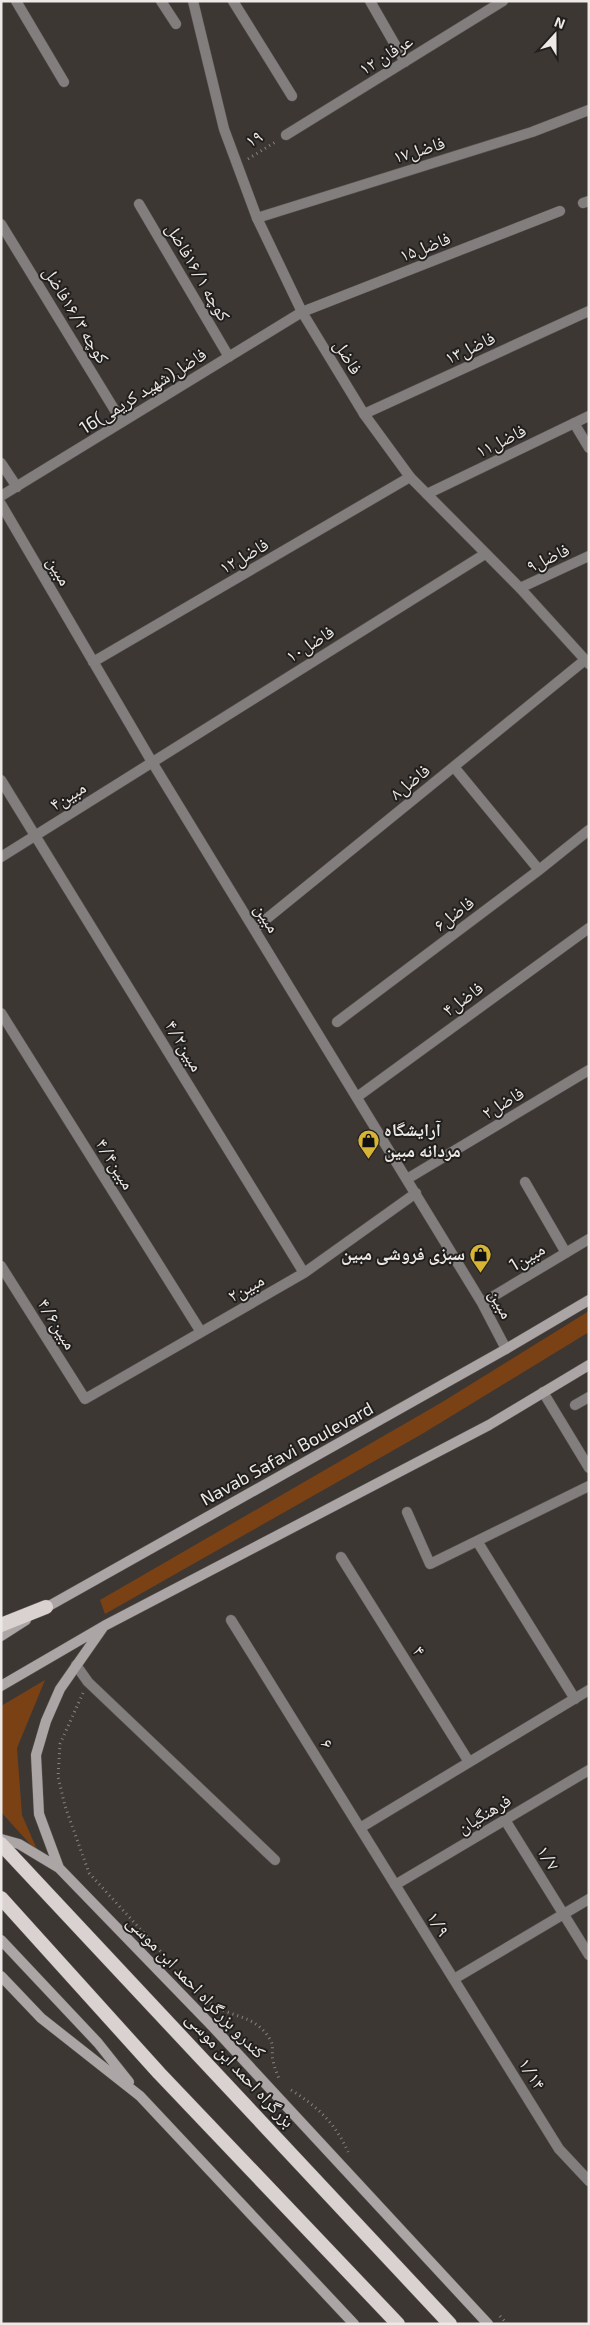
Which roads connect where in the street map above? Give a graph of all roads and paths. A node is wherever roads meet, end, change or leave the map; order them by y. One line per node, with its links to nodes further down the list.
1 (16, 1): 9 (street)
2 (161, 1): 7 (street)
3 (193, 1): 13 (street, فاضل)
4 (233, 1): 10 (street)
5 (370, 1): 8 (street)
6 (504, 1): 8 (street, عرفان ۱۲)
7 (176, 24)
8 (405, 62): 12 (street, عرفان ۱۲)
9 (64, 82)
10 (292, 96)
11 (589, 110): 16 (street, ۱۷فاضل)
12 (286, 135): 13 (path, ۱۹)
13 (237, 165): 16 (street, فاضل)
14 (140, 204): 20 (street, کوچه ۱۶/۱فاضل)
15 (560, 211): 19 (street, ۱۵فاضل)
16 (258, 218): 19 (street, فاضل)
17 (1, 224): 23 (street, کوچه ۱۶/۳فاضل)
18 (589, 311): 21 (street, ۱۳فاضل)
19 (302, 312): 20 (street, 16فاضل(شهید کریمی)); 21 (street, فاضل)
20 (229, 357): 23 (street, 16فاضل(شهید کریمی))
21 (364, 414): 27 (street, فاضل)
22 (589, 416): 24 (street, ۱۱فاضل)
23 (122, 422): 28 (street, 16فاضل(شهید کریمی))
24 (574, 423): 25 (street); 29 (street, ۱۱فاضل)
25 (589, 448)
26 (1, 463): 28 (street)
27 (410, 477): 29 (street, فاضل); 35 (street, ۱۲فاضل)
28 (16, 487): 30 (street, 16فاضل(شهید کریمی))
29 (427, 494): 32 (street, فاضل)
30 (1, 496)
31 (1, 504): 35 (street, مبین)
32 (485, 554): 34 (street, فاضل); 37 (street, ۱۰فاضل)
33 (589, 556): 34 (street, ۹فاضل)
34 (520, 588): 36 (street, فاضل)
35 (94, 662): 37 (street, مبین)
36 (587, 662): 38 (street, ۸فاضل)
37 (152, 762): 41 (street, ۴مبین); 45 (street, مبین)
38 (454, 767): 43 (street); 45 (street, ۸فاضل)
39 (1, 780): 41 (street, ۴/۲مبین)
40 (589, 830): 43 (street, ۶فاضل)
41 (36, 835): 42 (street, ۴مبین); 56 (street, ۴/۲مبین)
42 (1, 857)
43 (539, 870): 47 (street, ۶فاضل)
44 (589, 928): 49 (street, ۴فاضل)
45 (254, 929): 49 (street, مبین)
46 (1, 1013): 59 (street, ۴/۴مبین)
47 (337, 1022)
48 (589, 1070): 50 (street, ۲فاضل)
49 (357, 1097): 50 (street, مبین)
50 (408, 1179): 52 (street, مبین)
51 (525, 1182): 54 (street)
52 (416, 1192): 56 (street, ۲مبین); 58 (street, مبین)
53 (589, 1239): 54 (street, 1مبین)
54 (566, 1253): 58 (street, 1مبین)
55 (1, 1266): 64 (street, ۴/۶مبین)
56 (304, 1273): 59 (street, ۲مبین)
57 (589, 1300): 60 (main road, Navab Safavi Boulevard)
58 (482, 1303): 60 (street, مبین)
59 (201, 1332): 64 (street, ۲مبین)
60 (506, 1349): 71 (main road, Navab Safavi Boulevard)
61 (589, 1365): 62 (main road)
62 (543, 1392): 66 (street); 74 (main road)
63 (589, 1397): 65 (street)
64 (85, 1399)
65 (575, 1405)
66 (589, 1468)
67 (589, 1486): 69 (street)
68 (407, 1512): 69 (street)
69 (477, 1541): 80 (street)
70 (342, 1557): 81 (street, ۴)
71 (46, 1606): 73 (highway); 75 (main road, Navab Safavi Boulevard)
72 (231, 1620): 84 (street, ۶)
73 (1, 1625)
74 (104, 1626): 76 (main road, کندرو بزرگراه احمد ابن موسی); 78 (main road)
75 (1, 1636)
76 (76, 1665): 77 (street); 88 (main road, کندرو بزرگراه احمد ابن موسی)
77 (88, 1682): 87 (street); 95 (path)
78 (1, 1686)
79 (589, 1690): 80 (street)
80 (575, 1699): 81 (street)
81 (469, 1762): 84 (street)
82 (589, 1770): 83 (street, فرهنگیان)
83 (505, 1820): 89 (street, فرهنگیان); 92 (street, ۱/۷)
84 (360, 1828): 89 (street, ۶)
85 (1, 1839): 88 (main road)
86 (1, 1844): 107 (highway, بزرگراه احمد ابن موسی)
87 (276, 1860)
88 (59, 1868): 108 (main road, کندرو بزرگراه احمد ابن موسی)
89 (395, 1885): 97 (street, ۱/۹)
90 (1, 1898): 106 (highway)
91 (589, 1898): 92 (street)
92 (563, 1914): 94 (street, ۱/۷); 97 (street)
93 (1, 1940): 101 (main road)
94 (589, 1955)
95 (169, 1960)
96 (1, 1976): 101 (main road)
97 (454, 1979): 103 (street, ۱/۱۴)
98 (208, 2001): 99 (path)
99 (283, 2083)
100 (287, 2088): 102 (path)
101 (140, 2096): 105 (main road)
102 (350, 2157)
103 (589, 2181)
104 (494, 2310): 109 (path)
105 (354, 2324)
106 (398, 2324)
107 (450, 2324)
108 (488, 2324)
109 (507, 2324)

